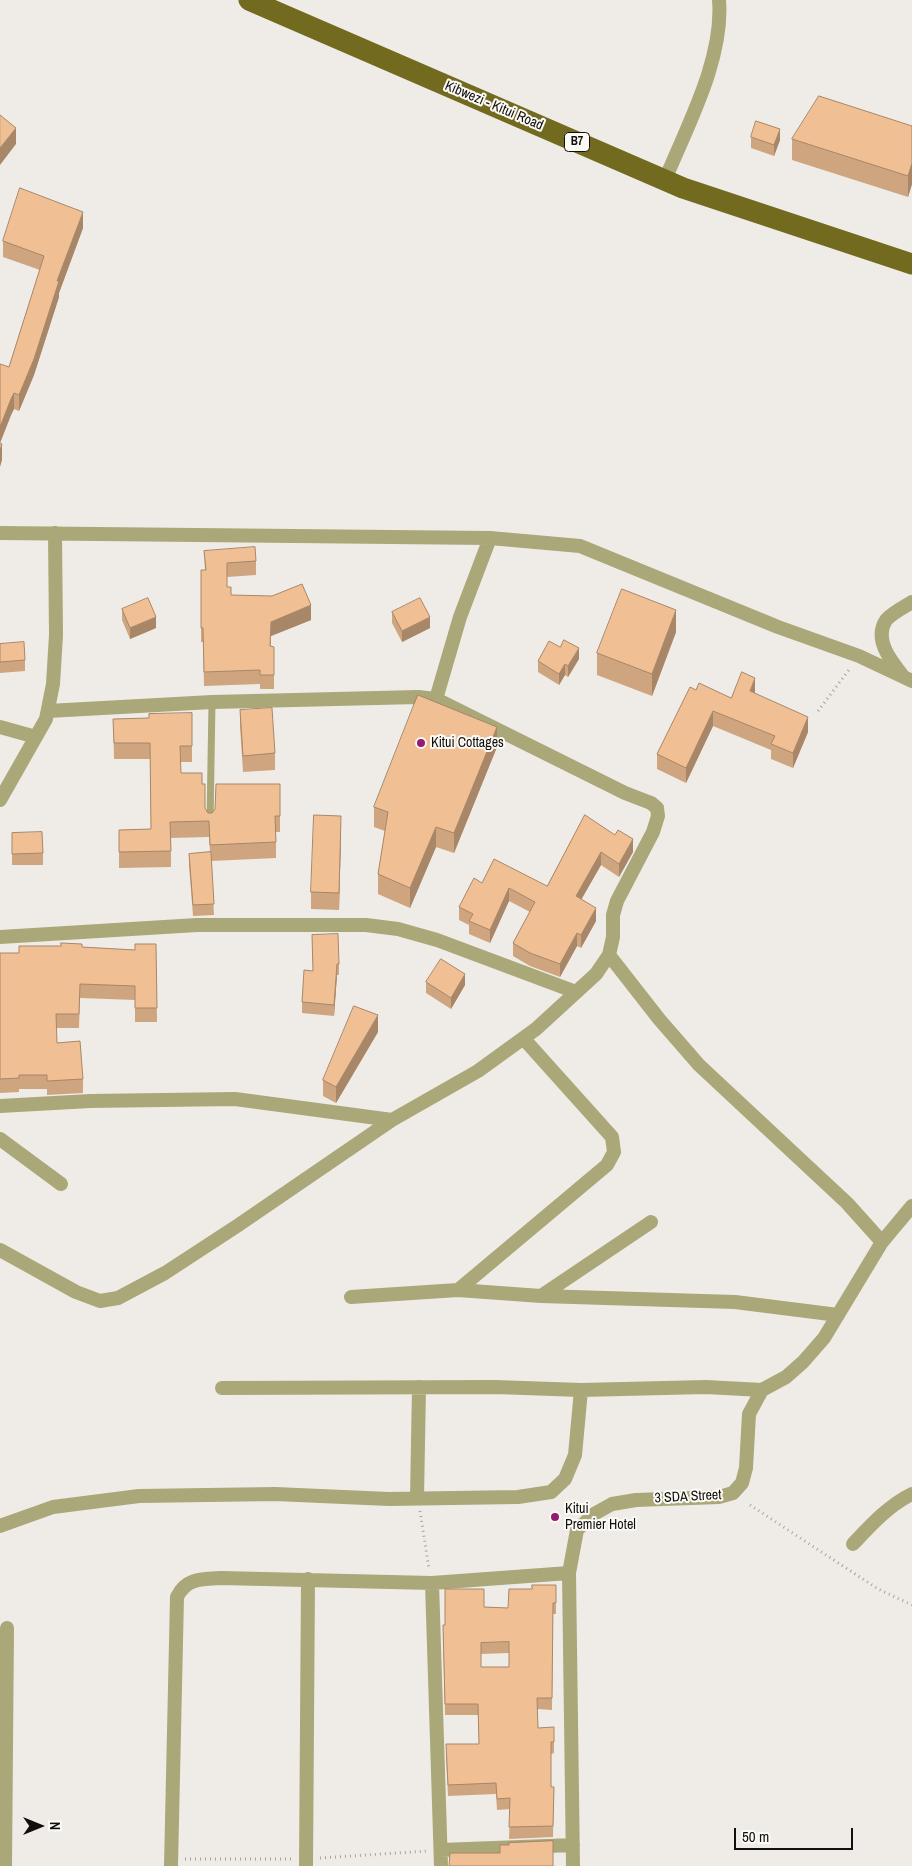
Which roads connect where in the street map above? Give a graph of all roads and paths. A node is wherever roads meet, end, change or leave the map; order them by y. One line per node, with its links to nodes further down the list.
1 (249, 0): 3 (main road, Kibwezi - Kitui Road / B7)
2 (720, 0): 3 (street)
3 (665, 180): 4 (main road, Kibwezi - Kitui Road / B7)
4 (912, 264)
5 (0, 533): 6 (street)
6 (55, 533): 7 (street); 13 (street)
7 (490, 538): 9 (street); 11 (street)
8 (912, 602): 10 (street)
9 (859, 656): 10 (street); 14 (path)
10 (908, 680)
11 (436, 699): 12 (street); 20 (street)
12 (212, 702): 13 (street); 18 (lane)
13 (48, 711): 16 (street)
14 (818, 711)
15 (0, 727): 16 (street)
16 (36, 737): 17 (street)
17 (0, 800)
18 (210, 824)
19 (0, 937): 21 (street)
20 (609, 955): 21 (street); 29 (street)
21 (576, 992): 22 (street)
22 (524, 1039): 24 (street); 31 (street)
23 (0, 1106): 24 (street)
24 (392, 1120): 30 (street)
25 (0, 1139): 26 (street)
26 (61, 1184)
27 (912, 1206): 29 (street)
28 (650, 1222): 33 (street)
29 (882, 1242): 34 (street)
30 (0, 1250)
31 (458, 1290): 32 (street); 33 (street)
32 (350, 1296)
33 (541, 1296): 34 (street)
34 (838, 1315): 38 (street)
35 (419, 1387): 36 (street); 37 (street); 40 (street)
36 (222, 1388)
37 (581, 1390): 38 (street); 40 (street)
38 (762, 1390): 44 (street, 3 SDA Street)
39 (912, 1494): 43 (street)
40 (417, 1498): 42 (street); 46 (path)
41 (750, 1505): 47 (path)
42 (0, 1526)
43 (853, 1544)
44 (569, 1574): 46 (street); 49 (street, 3 SDA Street)
45 (308, 1579): 46 (street); 52 (street); 53 (street)
46 (432, 1583): 50 (street)
47 (912, 1605)
48 (7, 1628): 51 (street)
49 (573, 1845): 50 (street); 55 (street, 3 SDA Street)
50 (441, 1850): 54 (street)
51 (6, 1866)
52 (171, 1866)
53 (306, 1866)
54 (441, 1866)
55 (573, 1866)

